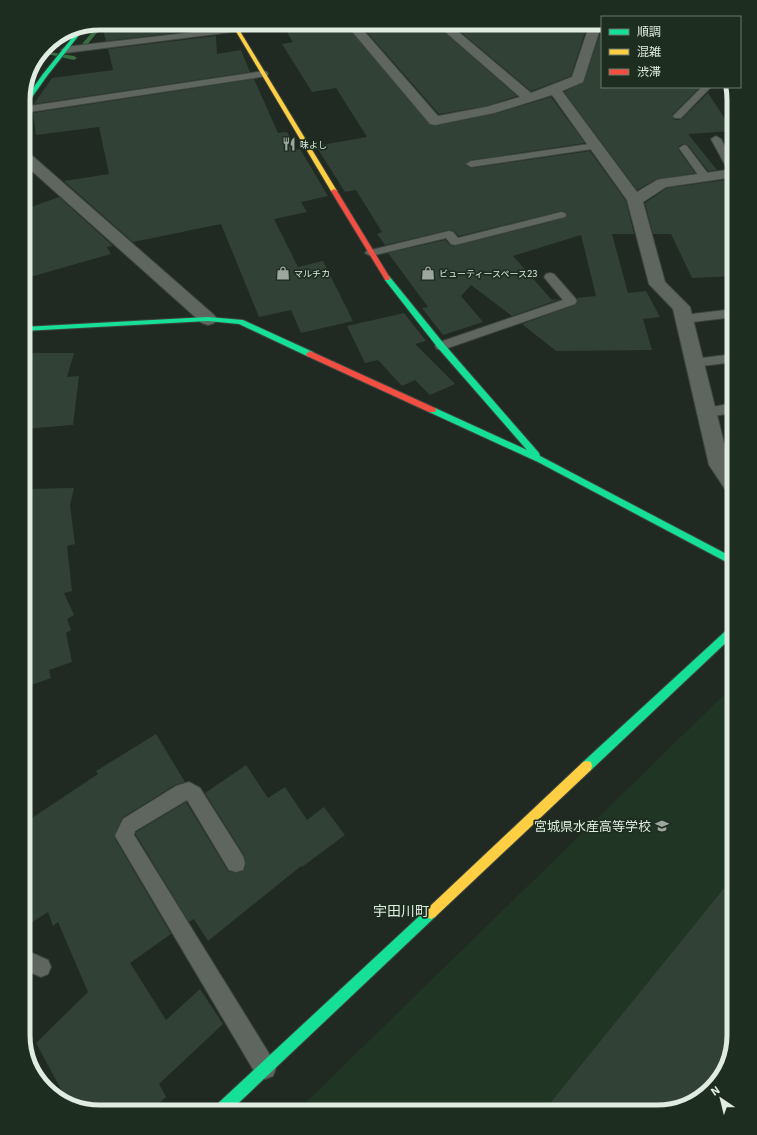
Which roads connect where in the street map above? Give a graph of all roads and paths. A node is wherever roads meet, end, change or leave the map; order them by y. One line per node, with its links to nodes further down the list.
1 (209, 30): 7 (lane)
2 (237, 30): 8 (main road)
3 (357, 30): 12 (street)
4 (450, 30): 12 (street)
5 (594, 30): 10 (street)
6 (78, 34): 7 (main road)
7 (62, 53): 11 (main road)
8 (264, 74): 13 (lane); 25 (main road)
9 (706, 88): 14 (lane)
10 (555, 90): 12 (street); 16 (street)
11 (30, 96)
12 (529, 98)
13 (30, 109)
14 (678, 116)
15 (716, 139): 18 (lane)
16 (596, 146): 20 (lane); 23 (street)
17 (684, 148): 22 (lane)
18 (727, 160)
19 (30, 161): 28 (street)
20 (471, 164)
21 (727, 174): 22 (street)
22 (705, 177): 23 (street)
23 (635, 200): 29 (street)
24 (561, 215): 25 (lane)
25 (372, 253): 31 (main road)
26 (550, 277): 31 (lane)
27 (727, 314): 29 (lane)
28 (208, 319): 30 (main road); 36 (main road)
29 (684, 319): 33 (street)
30 (30, 330)
31 (441, 346): 36 (main road)
32 (727, 359): 33 (lane)
33 (694, 363): 35 (street)
34 (727, 409): 35 (lane)
35 (706, 412): 37 (street)
36 (540, 460): 38 (main road)
37 (727, 476)
38 (727, 558)
39 (727, 636): 43 (main road)
40 (236, 863): 43 (lane)
41 (30, 962): 42 (lane)
42 (41, 967)
43 (265, 1068): 44 (main road)
44 (226, 1105)

